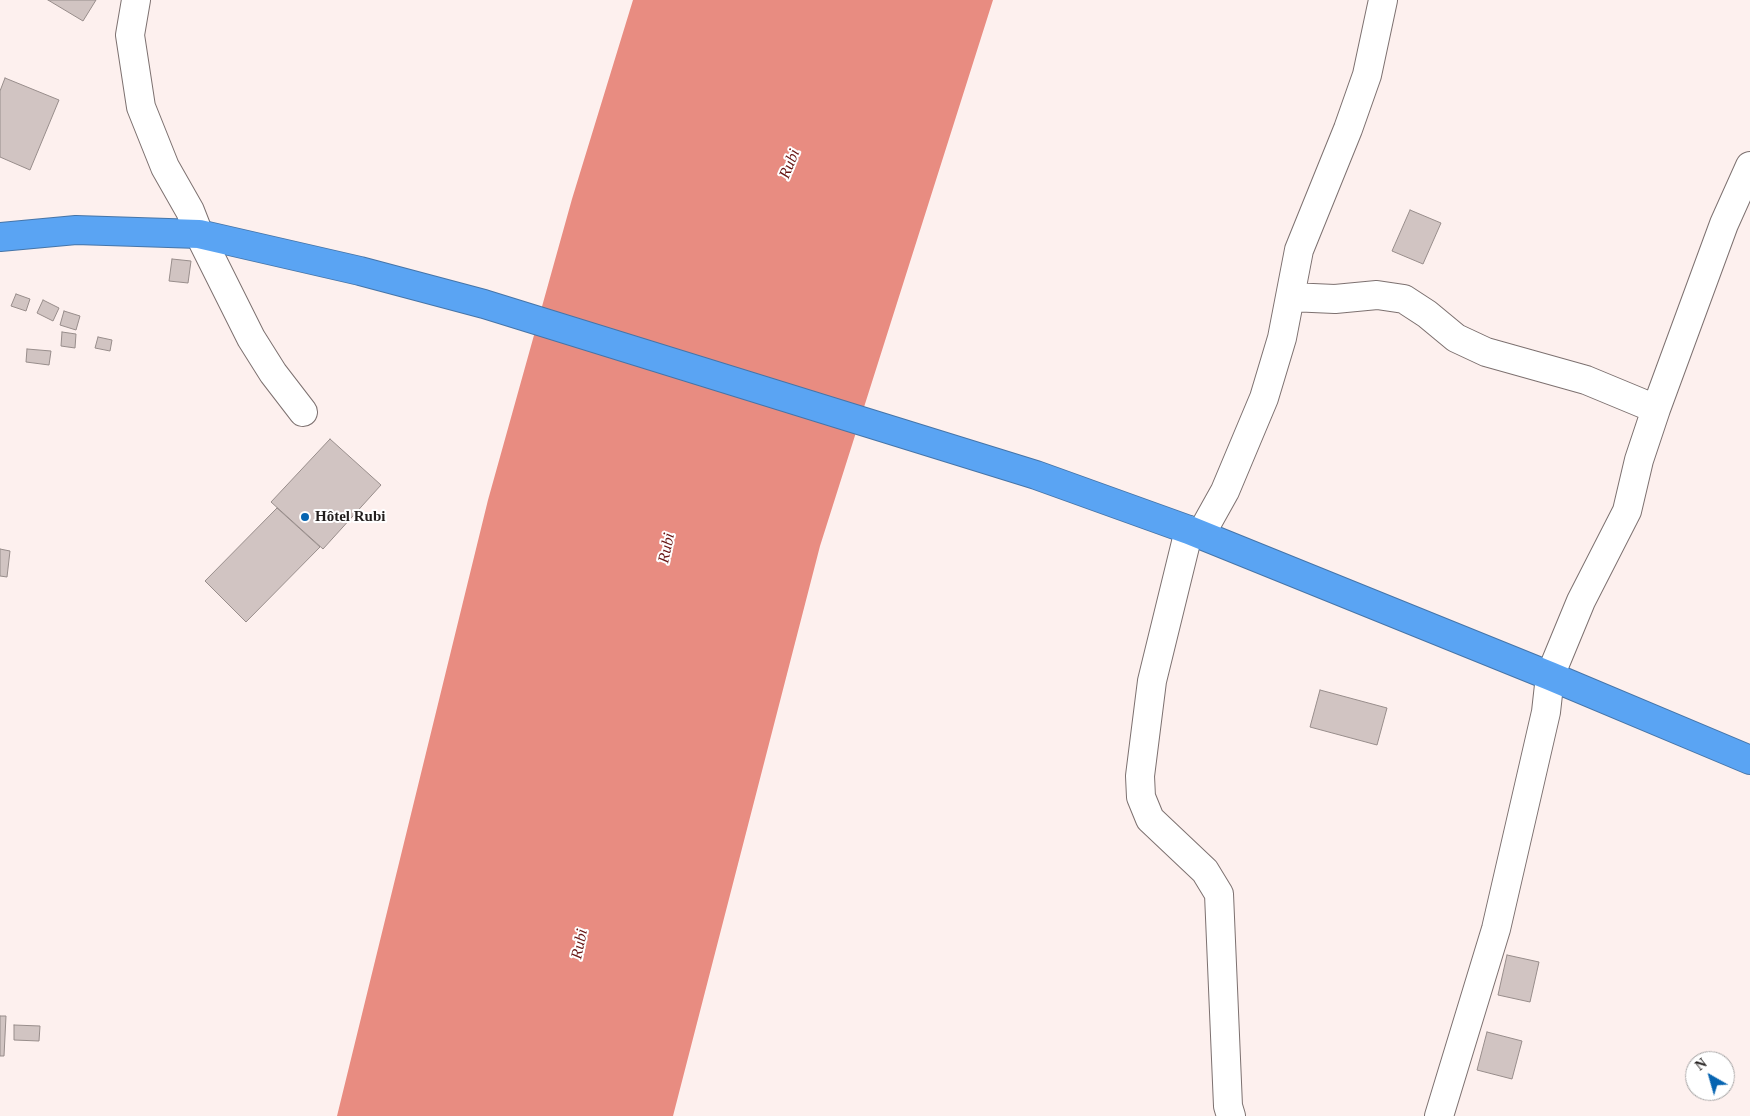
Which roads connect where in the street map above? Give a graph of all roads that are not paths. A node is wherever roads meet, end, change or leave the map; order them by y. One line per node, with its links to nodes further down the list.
1 (136, 0): 4 (street)
2 (1383, 0): 6 (street)
3 (1750, 166): 7 (street)
4 (199, 234): 5 (highway); 8 (street); 9 (highway)
5 (0, 237)
6 (1290, 297): 7 (street); 9 (street)
7 (1656, 409): 10 (street)
8 (303, 412)
9 (1195, 532): 10 (highway); 12 (street)
10 (1550, 676): 11 (highway); 13 (street)
11 (1750, 760)
12 (1231, 1116)
13 (1439, 1116)

